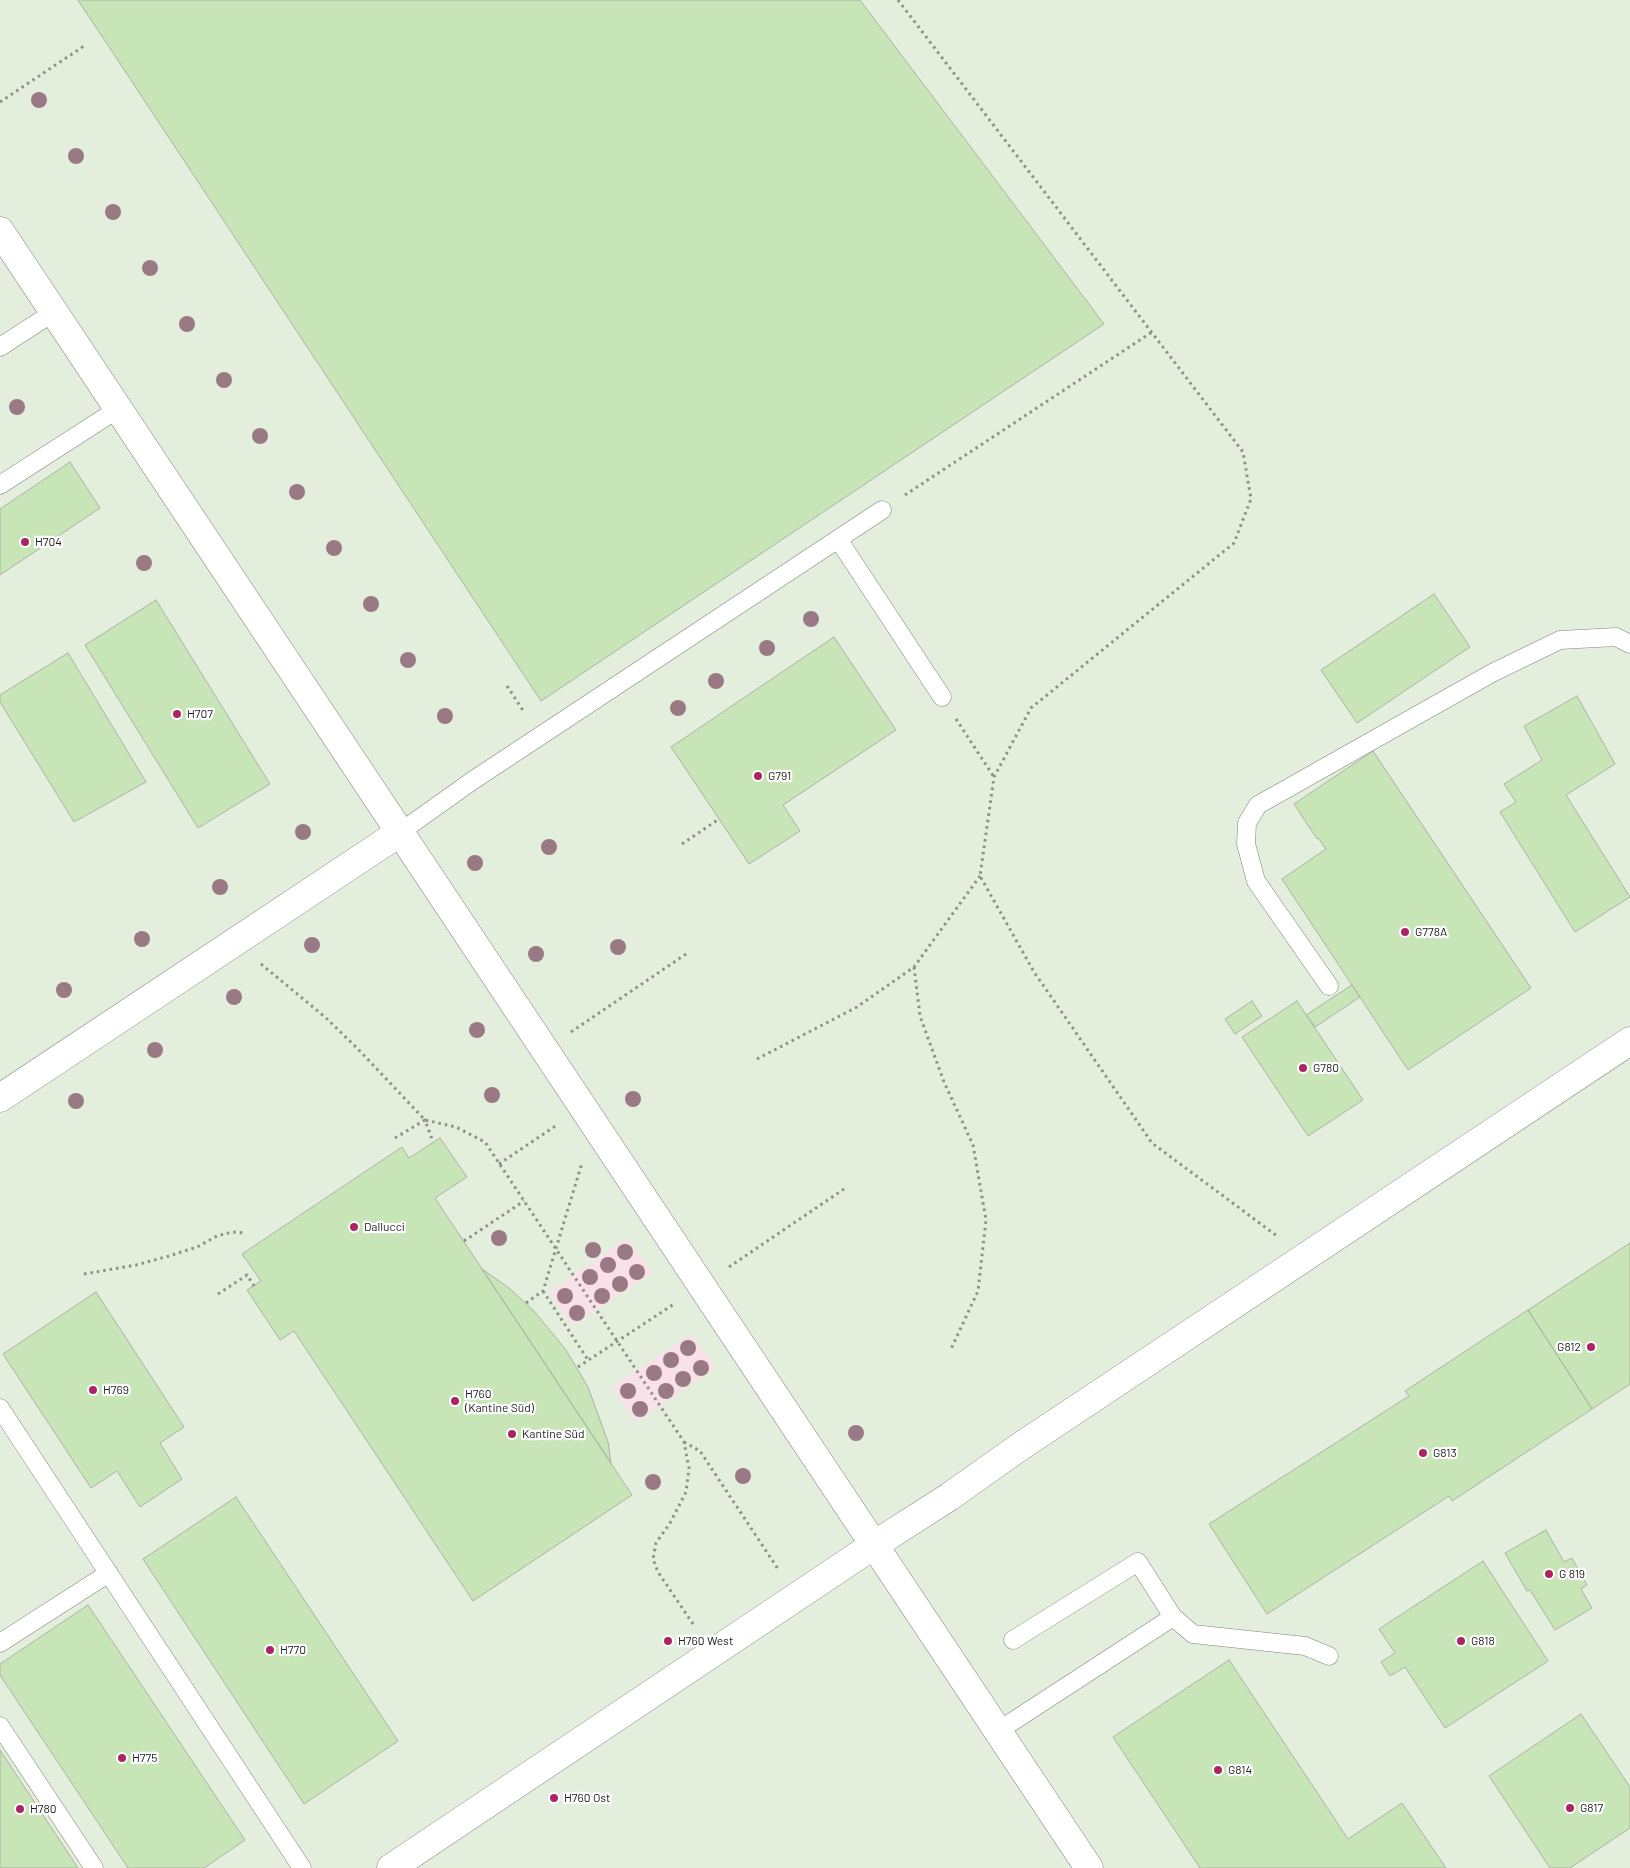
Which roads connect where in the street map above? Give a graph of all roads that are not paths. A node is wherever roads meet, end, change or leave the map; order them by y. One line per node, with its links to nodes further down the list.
1 (0, 231): 2 (street)
2 (54, 312): 3 (lane); 4 (street)
3 (0, 348)
4 (118, 409): 5 (lane); 10 (street)
5 (0, 485)
6 (882, 510): 7 (lane)
7 (838, 539): 9 (lane); 10 (lane)
8 (1630, 644): 11 (lane)
9 (942, 697)
10 (399, 833): 13 (street); 15 (street)
11 (1329, 986)
12 (1630, 1041): 15 (street)
13 (0, 1098)
14 (0, 1408): 16 (lane)
15 (874, 1545): 22 (street); 25 (street)
16 (109, 1573): 19 (lane); 24 (lane)
17 (1173, 1617): 18 (lane); 20 (lane); 22 (lane)
18 (1013, 1640)
19 (0, 1642)
20 (1329, 1656)
21 (0, 1726): 23 (lane)
22 (998, 1731): 26 (street)
23 (94, 1868)
24 (302, 1868)
25 (391, 1868)
26 (1089, 1868)

